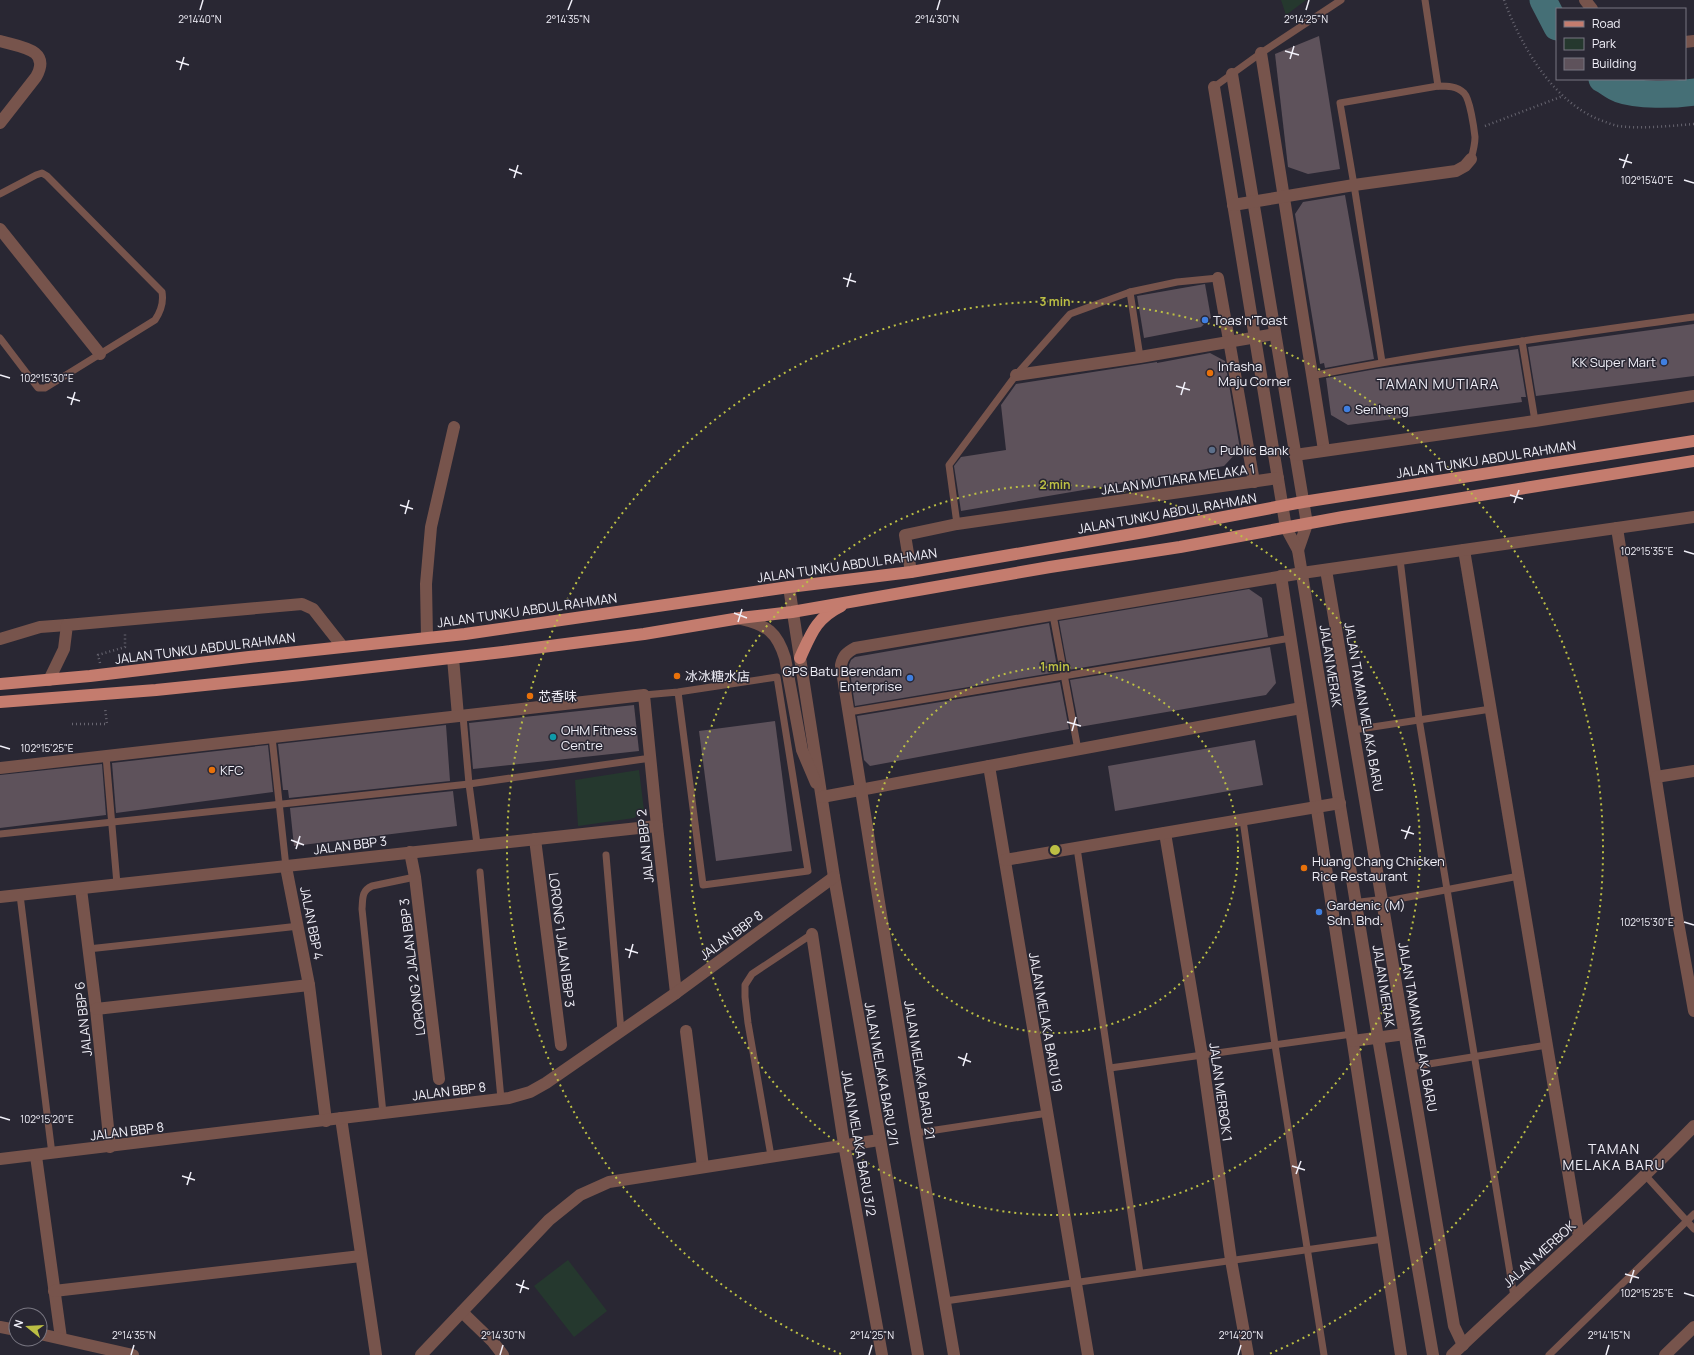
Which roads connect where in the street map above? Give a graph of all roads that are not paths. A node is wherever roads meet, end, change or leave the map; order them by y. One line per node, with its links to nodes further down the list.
1 (1341, 0): 6 (lane)
2 (1425, 0): 8 (lane)
3 (1584, 0): 4 (street)
4 (1591, 8)
5 (0, 41): 10 (street)
6 (1261, 53): 7 (lane); 14 (street)
7 (1232, 74): 9 (lane); 15 (street)
8 (1438, 86): 11 (lane); 12 (lane)
9 (1214, 87): 16 (street)
10 (1, 120)
11 (1471, 159): 12 (street)
12 (1354, 185): 14 (street); 28 (lane)
13 (0, 194): 26 (lane)
14 (1283, 197): 15 (street); 30 (street)
15 (1253, 202): 16 (street); 21 (street)
16 (1233, 205): 23 (street)
17 (0, 229): 26 (street)
18 (1218, 278): 19 (lane); 25 (street)
19 (1130, 292): 27 (lane); 29 (lane)
20 (1694, 317): 24 (lane)
21 (1275, 334): 23 (street); 36 (street)
22 (0, 338): 26 (lane)
23 (1255, 338): 25 (street); 38 (street)
24 (1522, 340): 28 (lane); 32 (lane)
25 (1229, 342): 27 (street); 39 (street)
26 (100, 354)
27 (1140, 356): 29 (street)
28 (1382, 362): 30 (lane)
29 (1016, 375): 43 (lane)
30 (1311, 376): 35 (street)
31 (1694, 396): 32 (street)
32 (1535, 421): 35 (street)
33 (454, 427): 60 (street)
34 (1694, 441): 40 (main road, JALAN TUNKU ABDUL RAHMAN)
35 (1324, 450): 36 (street)
36 (1295, 455): 40 (street)
37 (1694, 461): 44 (main road)
38 (1278, 478): 39 (street, JALAN MUTIARA MELAKA 1); 41 (street)
39 (1254, 482): 43 (street, JALAN MUTIARA MELAKA 1)
40 (1303, 502): 41 (main road, JALAN TUNKU ABDUL RAHMAN); 44 (street)
41 (1282, 506): 45 (street); 51 (main road, JALAN TUNKU ABDUL RAHMAN)
42 (1694, 517): 46 (street)
43 (957, 524): 51 (street, JALAN MUTIARA MELAKA 1)
44 (1307, 524): 45 (main road); 47 (street)
45 (1286, 528): 47 (street); 55 (main road)
46 (1617, 528): 48 (street); 85 (street)
47 (1298, 550): 52 (street, JALAN MERAK)
48 (1464, 550): 49 (street); 73 (street)
49 (1400, 559): 50 (street); 76 (lane)
50 (1326, 570): 52 (street); 77 (street, JALAN TAMAN MELAKA BARU)
51 (910, 572): 54 (main road, JALAN TUNKU ABDUL RAHMAN)
52 (1302, 573): 53 (street, JALAN MELAKA BARU 21); 89 (street, JALAN MERAK)
53 (1281, 576): 57 (street, JALAN MELAKA BARU 21); 61 (street)
54 (789, 587): 56 (street); 60 (main road, JALAN TUNKU ABDUL RAHMAN)
55 (853, 601): 56 (main road); 65 (main road)
56 (792, 612): 58 (main road); 65 (street)
57 (1054, 615): 66 (lane); 74 (street, JALAN MELAKA BARU 21)
58 (740, 618): 64 (main road); 88 (street)
59 (67, 625): 62 (street); 63 (street); 67 (street)
60 (427, 637): 63 (main road, JALAN TUNKU ABDUL RAHMAN)
61 (1291, 638): 66 (lane); 72 (street)
62 (0, 639)
63 (342, 646): 67 (main road, JALAN TUNKU ABDUL RAHMAN)
64 (453, 658): 71 (main road); 75 (street)
65 (800, 658): 88 (street)
66 (1064, 676): 74 (lane); 79 (lane)
67 (50, 680): 68 (main road, JALAN TUNKU ABDUL RAHMAN)
68 (0, 684)
69 (678, 692): 69 (lane); 70 (lane)
70 (644, 695): 75 (street); 81 (street, JALAN BBP 2)
71 (0, 702)
72 (1301, 708): 79 (street); 91 (street)
73 (1491, 709): 76 (lane); 105 (street)
74 (849, 712): 87 (street, JALAN MELAKA BARU 21)
75 (461, 716): 78 (street); 86 (lane)
76 (1419, 719): 77 (lane); 110 (lane)
77 (1353, 730): 113 (street, JALAN TAMAN MELAKA BARU)
78 (272, 737): 80 (street); 90 (lane)
79 (1078, 750): 82 (street)
80 (106, 756): 83 (street); 93 (lane)
81 (651, 758): 86 (lane); 94 (street, JALAN BBP 2)
82 (989, 766): 87 (street); 102 (street, JALAN MELAKA BARU 19)
83 (0, 768)
84 (1694, 771): 85 (street)
85 (1656, 777): 121 (street)
86 (469, 784): 90 (lane); 98 (lane)
87 (860, 790): 88 (street); 141 (street, JALAN MELAKA BARU 21)
88 (822, 797): 107 (street, JALAN MELAKA BARU 2/1)
89 (1340, 803): 91 (street); 114 (street, JALAN MERAK)
90 (279, 804): 93 (lane); 103 (lane)
91 (1316, 807): 92 (street); 125 (street)
92 (1243, 820): 95 (street); 127 (lane)
93 (112, 823): 96 (lane); 108 (lane)
94 (657, 826): 97 (street, JALAN BBP 3); 119 (street, JALAN BBP 2)
95 (1165, 833): 99 (street); 130 (street, JALAN MERBOK 1)
96 (0, 834)
97 (535, 839): 98 (street, JALAN BBP 3); 128 (street, LORONG 1 JALAN BBP 3)
98 (477, 844): 100 (street, JALAN BBP 3)
99 (1077, 848): 102 (street); 133 (lane)
100 (410, 852): 103 (street, JALAN BBP 3); 106 (street, LORONG 2 JALAN BBP 3)
101 (606, 855): 122 (lane)
102 (1005, 860): 137 (street, JALAN MELAKA BARU 19)
103 (286, 867): 108 (street, JALAN BBP 3); 115 (street, JALAN BBP 4)
104 (480, 872): 135 (lane)
105 (1519, 876): 110 (lane); 129 (street)
106 (415, 877): 134 (street, LORONG 2 JALAN BBP 3); 136 (lane)
107 (834, 877): 119 (street, JALAN BBP 8); 142 (street, JALAN MELAKA BARU 2/1)
108 (117, 884): 109 (street, JALAN BBP 3)
109 (82, 889): 111 (street, JALAN BBP 3); 117 (street, JALAN BBP 6)
110 (1447, 890): 113 (lane); 131 (lane)
111 (20, 895): 112 (street, JALAN BBP 3); 145 (lane)
112 (0, 897)
113 (1382, 902): 114 (street); 124 (street, JALAN TAMAN MELAKA BARU)
114 (1356, 905): 126 (street, JALAN MERAK)
115 (299, 926): 117 (lane); 118 (street, JALAN BBP 4)
116 (812, 934): 143 (street, JALAN MELAKA BARU 3/2); 147 (lane)
117 (88, 949): 120 (street, JALAN BBP 6)
118 (309, 985): 120 (street); 139 (street, JALAN BBP 4)
119 (676, 993): 122 (street, JALAN BBP 8)
120 (96, 1009): 144 (street, JALAN BBP 6)
121 (1694, 1010)
122 (621, 1031): 135 (street, JALAN BBP 8)
123 (686, 1031): 149 (street)
124 (1404, 1034): 126 (street); 132 (street, JALAN TAMAN MELAKA BARU)
125 (1352, 1037): 126 (street); 127 (lane); 155 (street)
126 (1378, 1038): 180 (street, JALAN MERAK)
127 (1276, 1044): 130 (lane); 156 (lane)
128 (561, 1045)
129 (1547, 1045): 131 (lane); 154 (street)
130 (1202, 1055): 133 (lane); 158 (street, JALAN MERBOK 1)
131 (1474, 1057): 132 (lane); 162 (lane)
132 (1410, 1067): 168 (street, JALAN TAMAN MELAKA BARU)
133 (1110, 1068): 159 (lane)
134 (439, 1079)
135 (501, 1099): 136 (street, JALAN BBP 8)
136 (383, 1113): 138 (street, JALAN BBP 8)
137 (1048, 1113): 141 (lane); 160 (street, JALAN MELAKA BARU 19)
138 (341, 1118): 139 (street, JALAN BBP 8); 157 (street)
139 (326, 1121): 144 (street, JALAN BBP 8)
140 (1694, 1126): 150 (street, JALAN MERBOK)
141 (916, 1133): 163 (street, JALAN MELAKA BARU 21)
142 (879, 1140): 143 (street); 174 (street, JALAN MELAKA BARU 2/1)
143 (844, 1144): 147 (street); 173 (street, JALAN MELAKA BARU 3/2)
144 (110, 1147): 145 (street, JALAN BBP 8)
145 (52, 1154): 146 (street, JALAN BBP 8)
146 (36, 1156): 148 (street, JALAN BBP 8); 161 (street)
147 (771, 1156): 149 (street)
148 (0, 1160)
149 (703, 1167): 164 (street)
150 (1646, 1176): 152 (lane); 154 (street, JALAN MERBOK)
151 (1694, 1214): 152 (lane)
152 (1687, 1221): 153 (lane); 182 (lane)
153 (1694, 1229)
154 (1579, 1237): 162 (street, JALAN MERBOK)
155 (1383, 1239): 156 (lane); 179 (street)
156 (1307, 1250): 158 (lane); 178 (lane)
157 (361, 1256): 161 (street); 170 (street)
158 (1231, 1260): 159 (lane); 177 (street, JALAN MERBOK 1)
159 (1140, 1274): 160 (lane)
160 (1076, 1282): 163 (lane); 176 (street, JALAN MELAKA BARU 19)
161 (54, 1292): 167 (street)
162 (1514, 1297): 168 (street, JALAN MERBOK)
163 (945, 1301): 175 (street, JALAN MELAKA BARU 21)
164 (462, 1312): 171 (street); 172 (street)
165 (1694, 1327): 183 (street)
166 (48, 1336): 167 (street)
167 (61, 1338): 169 (street)
168 (1463, 1345): 181 (street, JALAN MERBOK)
169 (133, 1355)
170 (376, 1355)
171 (421, 1355)
172 (503, 1355)
173 (882, 1355)
174 (918, 1355)
175 (954, 1355)
176 (1088, 1355)
177 (1248, 1355)
178 (1324, 1355)
179 (1401, 1355)
180 (1433, 1355)
181 (1452, 1355)
182 (1549, 1355)
183 (1665, 1355)

